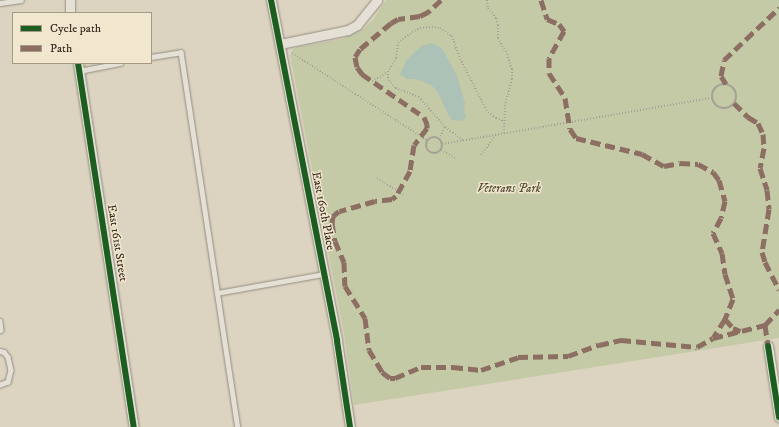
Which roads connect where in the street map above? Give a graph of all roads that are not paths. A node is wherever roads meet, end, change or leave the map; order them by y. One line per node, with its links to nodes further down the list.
1 (21, 0): 5 (lane)
2 (70, 0): 6 (street)
3 (271, 0): 7 (street, East 160th Place)
4 (377, 0): 7 (street)
5 (0, 3)
6 (70, 12)
7 (280, 44): 11 (street, East 160th Place)
8 (152, 57): 12 (lane)
9 (110, 64): 10 (lane)
10 (78, 67): 19 (street, East 161st Street)
11 (324, 274): 12 (lane); 21 (street, East 160th Place)
12 (217, 293): 20 (lane)
13 (0, 321): 14 (lane)
14 (1, 330)
15 (768, 346): 18 (street)
16 (0, 351): 17 (lane)
17 (0, 385)
18 (779, 417)
19 (134, 427)
20 (238, 427)
21 (350, 427)

